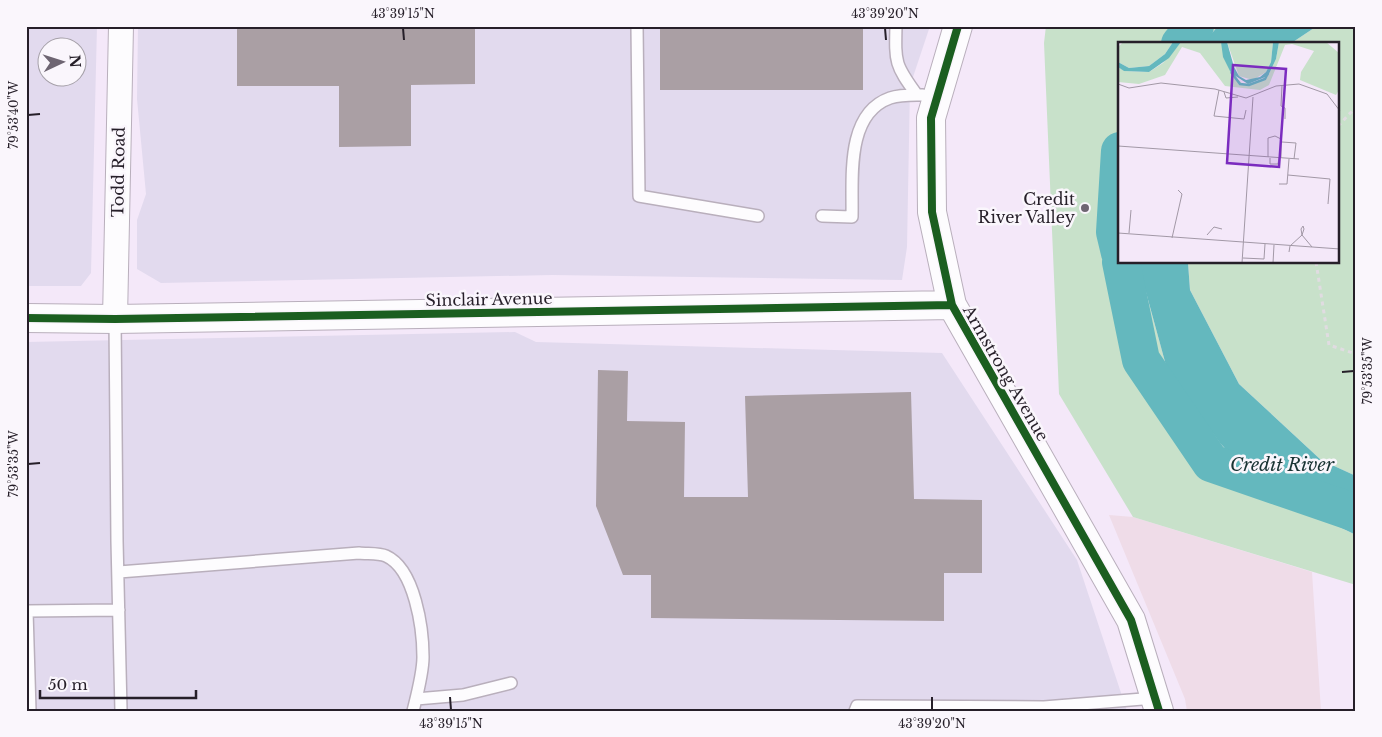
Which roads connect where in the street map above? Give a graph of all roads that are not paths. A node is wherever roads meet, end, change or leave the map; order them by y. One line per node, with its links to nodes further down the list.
1 (120, 26): 10 (street, Todd Road)
2 (637, 26): 6 (lane)
3 (896, 26): 5 (lane)
4 (958, 26): 5 (street, Armstrong Avenue)
5 (927, 95): 7 (lane); 8 (street, Armstrong Avenue)
6 (758, 216)
7 (822, 216)
8 (952, 305): 10 (street, Sinclair Avenue); 15 (street, Armstrong Avenue)
9 (26, 318): 10 (street, Sinclair Avenue)
10 (115, 318): 11 (lane)
11 (119, 572): 13 (lane); 16 (lane)
12 (27, 608): 13 (lane); 18 (lane)
13 (120, 610): 19 (lane)
14 (511, 683): 16 (lane)
15 (1157, 704): 17 (lane)
16 (414, 705)
17 (1067, 708): 20 (lane)
18 (30, 711)
19 (121, 711)
20 (855, 711)

